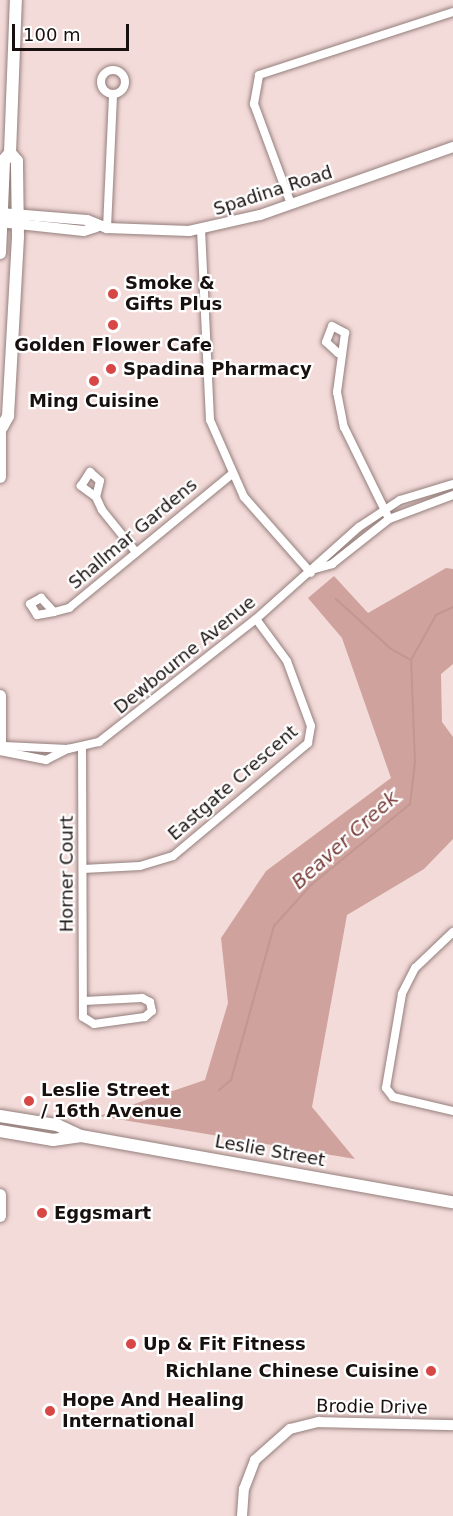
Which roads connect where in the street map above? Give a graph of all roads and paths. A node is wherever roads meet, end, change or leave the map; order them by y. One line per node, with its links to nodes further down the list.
1 (16, 0): 5 (main road)
2 (453, 12): 6 (street)
3 (113, 94): 9 (street)
4 (453, 147): 6 (street, Spadina Road)
5 (10, 153): 7 (main road); 8 (main road)
6 (291, 204): 10 (street, Spadina Road)
7 (1, 218): 8 (street, Spadina Road); 11 (main road)
8 (18, 220): 9 (street, Spadina Road); 13 (main road)
9 (102, 228): 10 (street, Spadina Road)
10 (201, 229): 14 (street)
11 (0, 253)
12 (338, 353): 19 (street)
13 (1, 426): 15 (main road)
14 (231, 475): 21 (street, Shallmar Gardens); 22 (street)
15 (0, 477)
16 (453, 484): 19 (street, Dewbourne Avenue)
17 (453, 495): 20 (street, Dewbourne Avenue)
18 (96, 497): 21 (street)
19 (383, 511): 20 (street); 22 (street, Dewbourne Avenue)
20 (389, 519): 22 (street, Dewbourne Avenue)
21 (135, 551): 23 (street, Shallmar Gardens)
22 (313, 571): 24 (street, Dewbourne Avenue)
23 (54, 612)
24 (256, 619): 26 (street, Dewbourne Avenue); 29 (street, Eastgate Crescent)
25 (0, 696): 28 (main road)
26 (82, 747): 27 (street, Dewbourne Avenue); 29 (street, Horner Court)
27 (68, 749): 28 (street, Dewbourne Avenue); 28 (street, Dewbourne Avenue)
28 (0, 750)
29 (83, 869): 31 (street, Horner Court)
30 (453, 932): 32 (street)
31 (84, 1001): 31 (street, Horner Court)
32 (453, 1111)
33 (0, 1116): 35 (main road, Leslie Street)
34 (0, 1131): 35 (main road, Leslie Street)
35 (81, 1136): 37 (main road, Leslie Street)
36 (0, 1195): 38 (main road)
37 (453, 1202)
38 (0, 1216)
39 (453, 1425): 40 (street, Brodie Drive)
40 (242, 1516)

